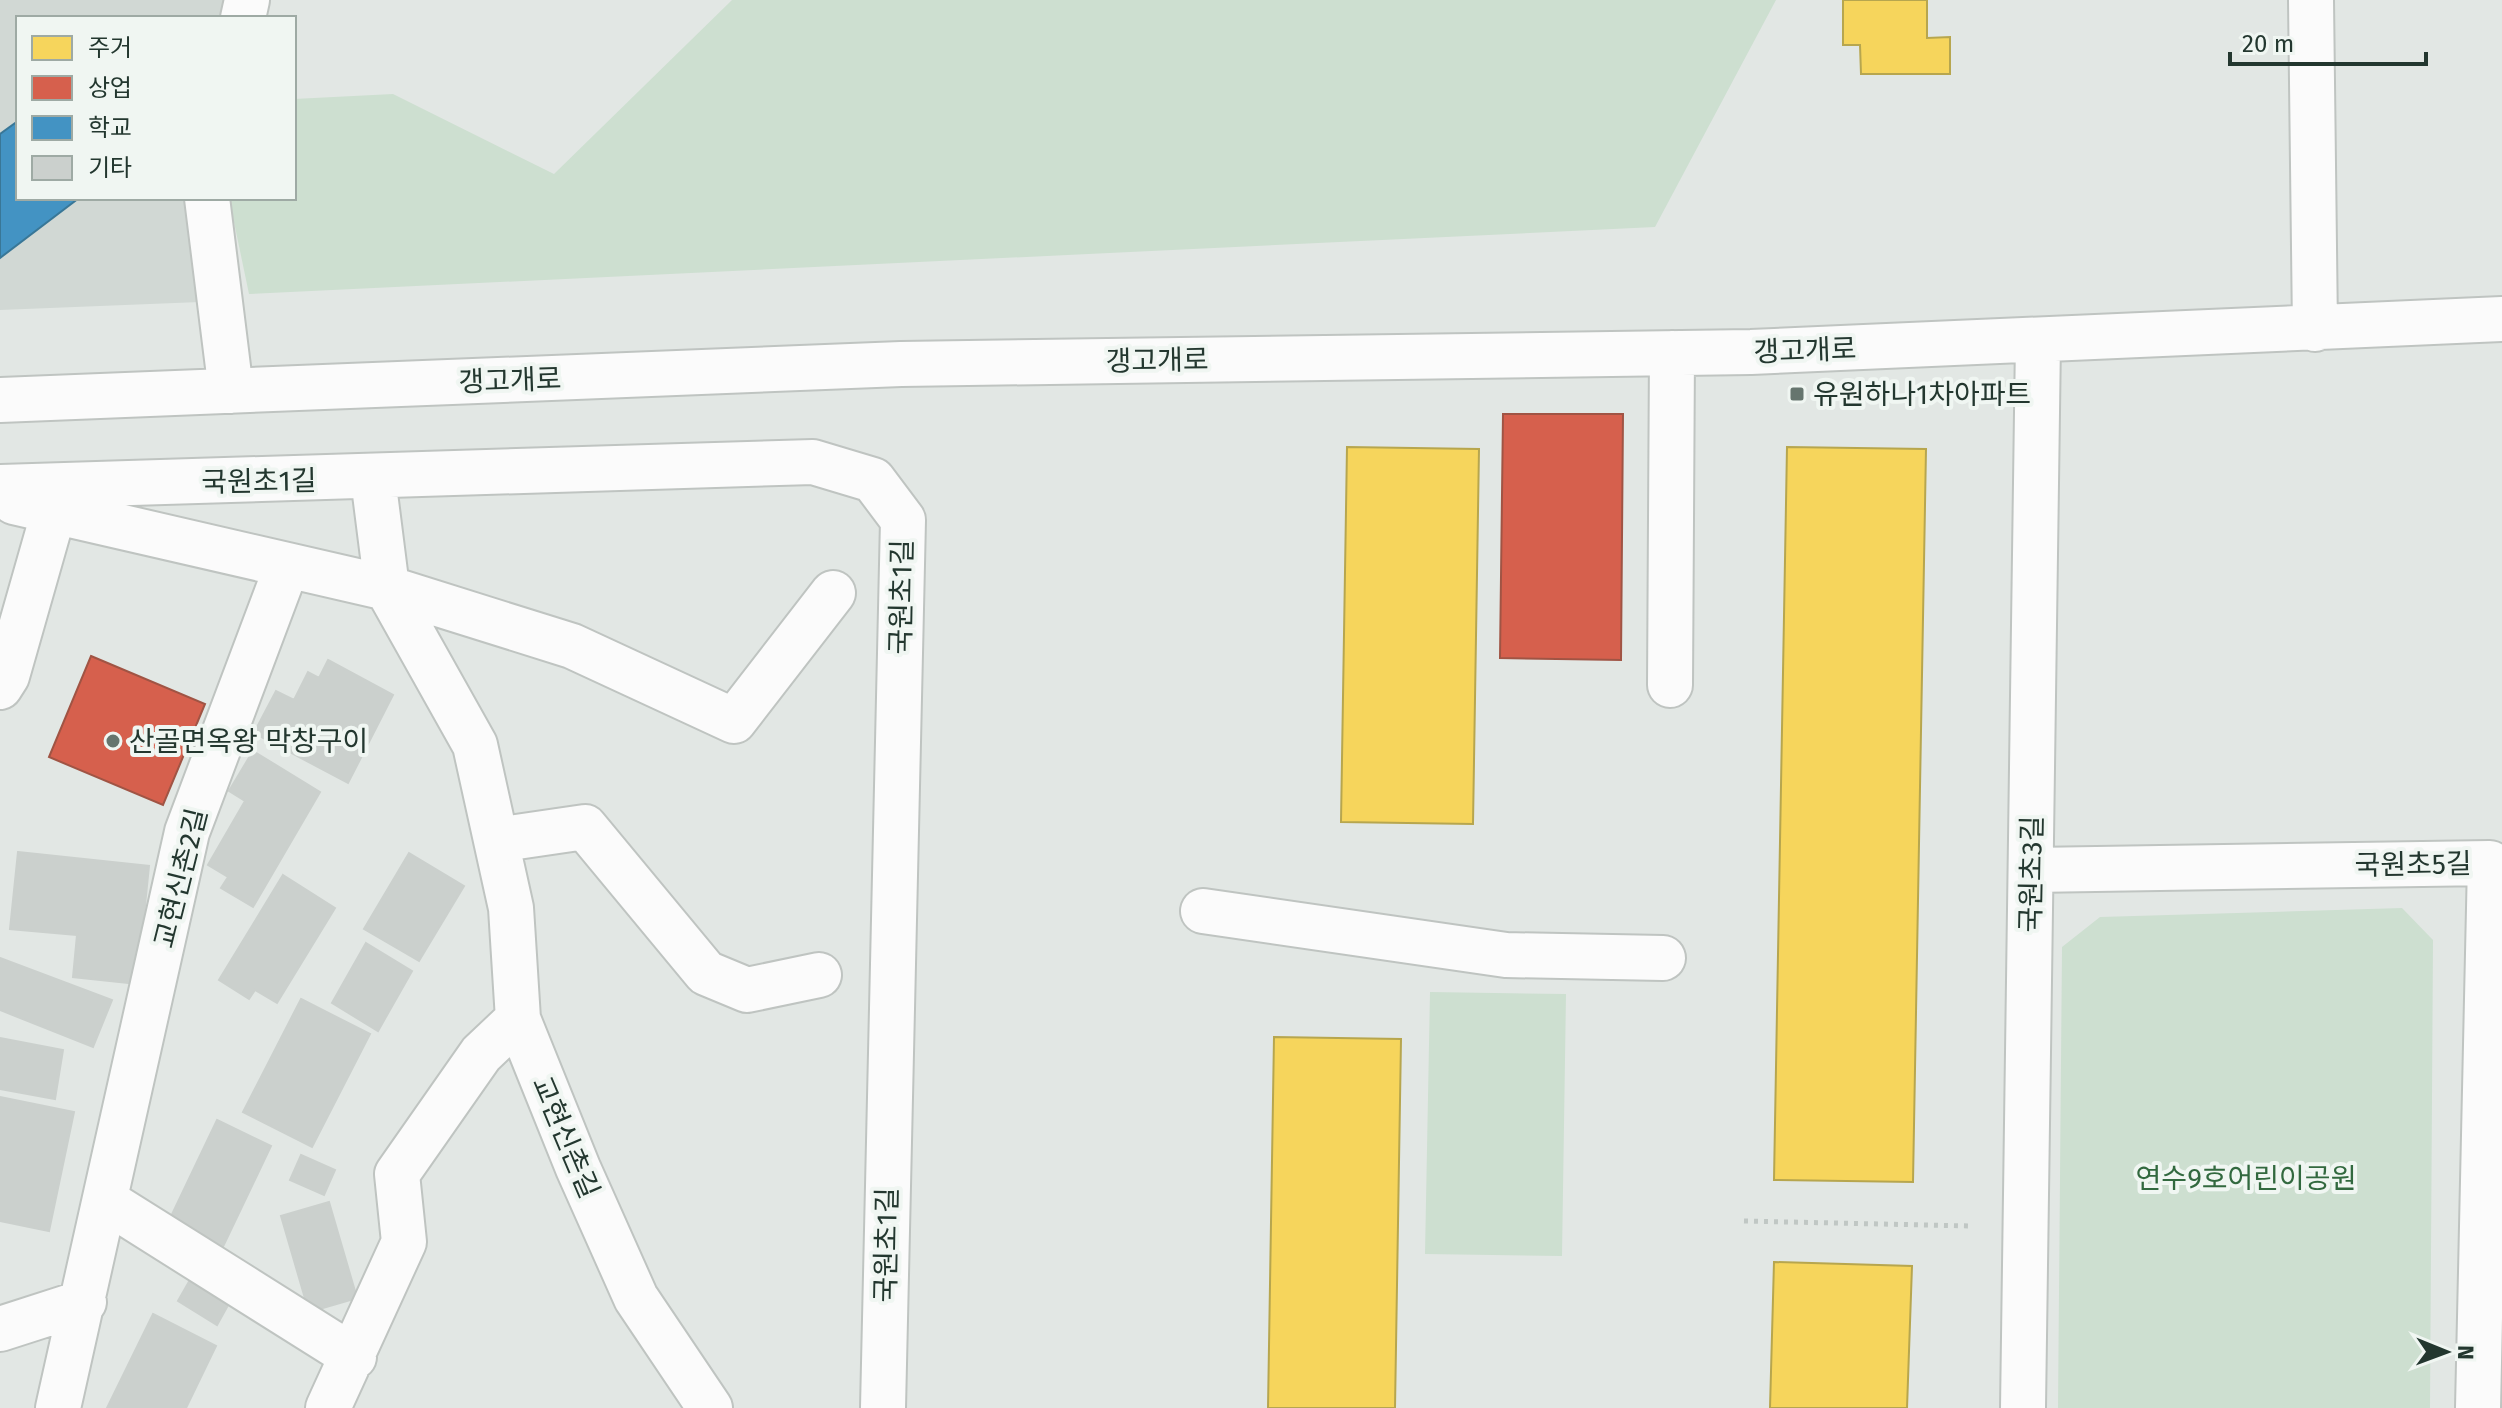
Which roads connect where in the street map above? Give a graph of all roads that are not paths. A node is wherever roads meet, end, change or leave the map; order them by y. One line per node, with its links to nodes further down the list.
1 (2311, 0): 4 (street)
2 (207, 200): 7 (street)
3 (2502, 319): 4 (street, 갱고개로)
4 (2315, 329): 5 (street, 갱고개로)
5 (2038, 341): 6 (street, 갱고개로); 19 (street, 국원초3길)
6 (1672, 353): 7 (street, 갱고개로); 16 (street)
7 (231, 391): 8 (street, 갱고개로)
8 (0, 400)
9 (373, 478): 10 (street, 국원초1길); 14 (street, 교현신촌길); 31 (street, 국원초1길)
10 (0, 487)
11 (0, 499): 12 (street)
12 (54, 511): 13 (street); 17 (street)
13 (287, 566): 14 (street); 24 (street, 교현신촌2길)
14 (387, 588): 15 (street); 18 (street, 교현신촌길)
15 (833, 593)
16 (1670, 685)
17 (0, 687)
18 (496, 840): 22 (street); 23 (street, 교현신촌길)
19 (2031, 870): 32 (street, 국원초3길); 33 (street, 국원초5길)
20 (1203, 911): 21 (street)
21 (1663, 958)
22 (819, 975)
23 (518, 1019): 27 (street); 30 (street, 교현신촌길)
24 (106, 1201): 25 (street, 교현신촌2길); 27 (street)
25 (84, 1302): 26 (street); 28 (street, 교현신촌2길)
26 (0, 1329)
27 (354, 1357): 29 (street)
28 (58, 1408)
29 (328, 1408)
30 (710, 1408)
31 (883, 1408)
32 (2023, 1408)
33 (2478, 1408)

